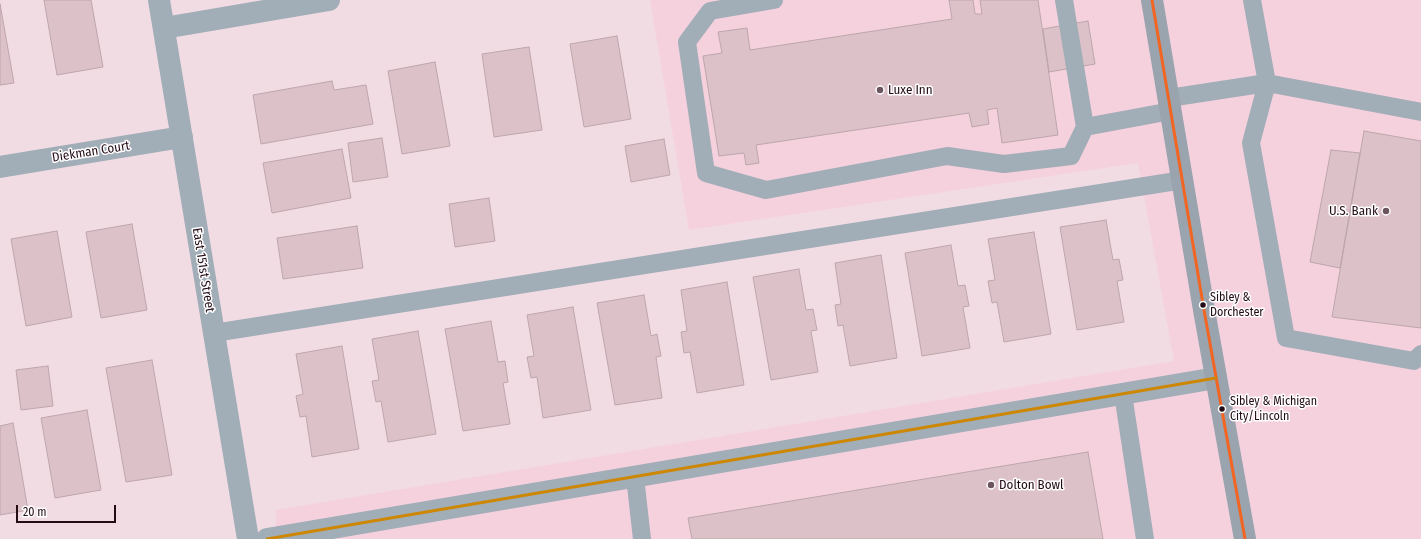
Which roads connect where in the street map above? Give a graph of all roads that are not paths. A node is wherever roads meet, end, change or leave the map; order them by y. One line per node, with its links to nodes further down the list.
1 (159, 0): 7 (street, East 151st Street)
2 (329, 0): 7 (street)
3 (774, 0): 11 (lane)
4 (1064, 0): 11 (lane)
5 (1152, 0): 9 (main road)
6 (1252, 0): 8 (lane)
7 (164, 28): 12 (street, East 151st Street)
8 (1267, 84): 9 (lane); 10 (lane); 16 (lane)
9 (1170, 104): 11 (lane); 14 (main road)
10 (1421, 112)
11 (1085, 127)
12 (182, 137): 13 (street, Diekman Court); 15 (street, East 151st Street)
13 (0, 167)
14 (1182, 180): 15 (lane); 17 (main road)
15 (214, 332): 21 (street, East 151st Street)
16 (1421, 354)
17 (1216, 378): 18 (street); 25 (main road)
18 (1123, 394): 19 (street); 24 (lane)
19 (635, 477): 20 (street); 23 (lane)
20 (330, 534): 22 (street)
21 (248, 539)
22 (267, 539)
23 (642, 539)
24 (1145, 539)
25 (1244, 539)

